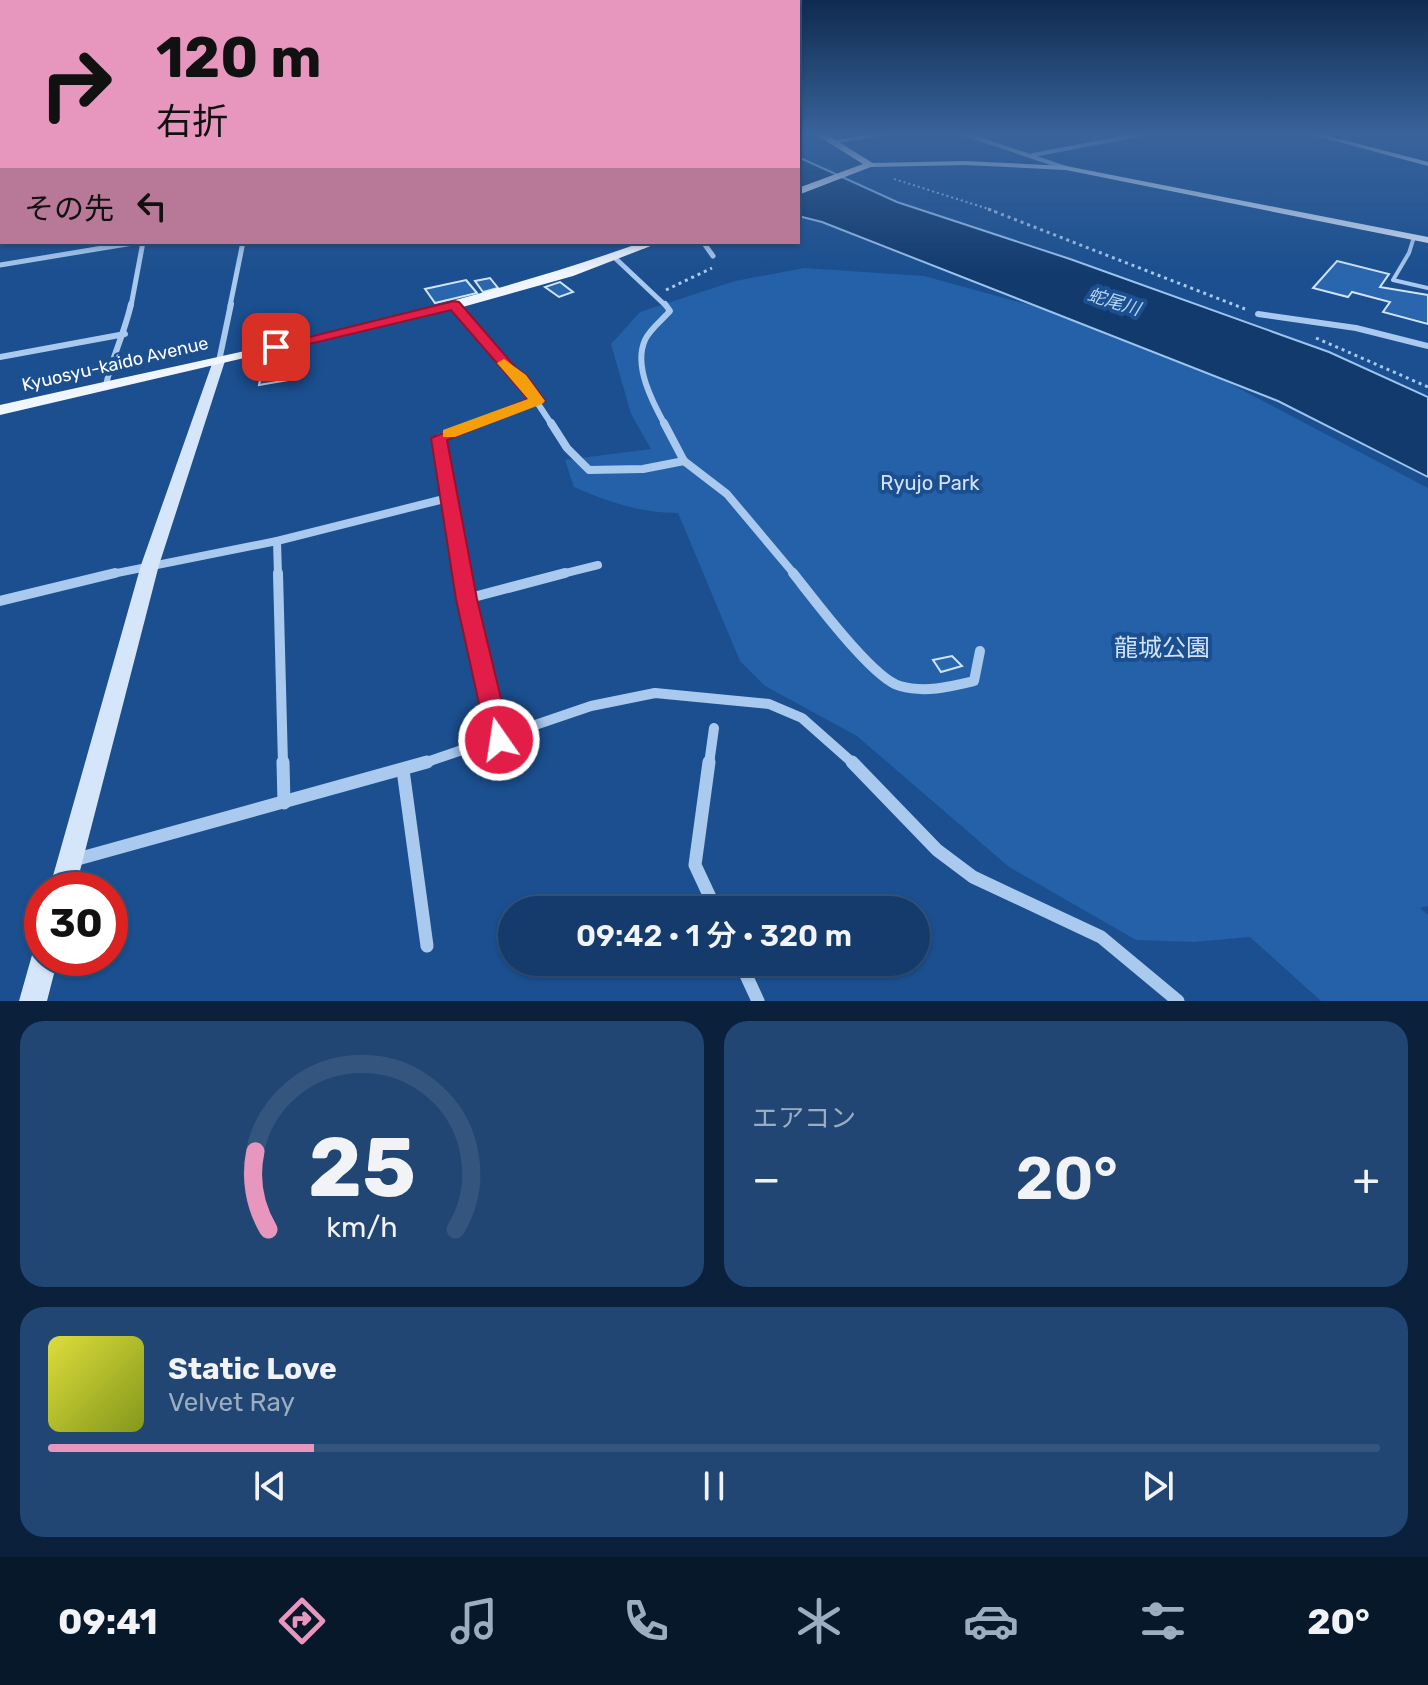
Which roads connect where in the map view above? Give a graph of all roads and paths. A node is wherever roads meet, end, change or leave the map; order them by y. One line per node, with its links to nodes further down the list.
1 (829, 181): 4 (main road)
2 (902, 181): 18 (path)
3 (1130, 181): 5 (street)
4 (800, 191)
5 (1414, 237): 6 (street); 15 (lane)
6 (1428, 240)
7 (129, 244): 14 (street)
8 (141, 244): 19 (street)
9 (243, 244): 23 (street)
10 (640, 244): 13 (main road, Kyuosyu-kaido Avenue)
11 (704, 244): 12 (street)
12 (713, 256): 16 (path)
13 (614, 257): 16 (street); 17 (main road, Kyuosyu-kaido Avenue)
14 (0, 265)
15 (1428, 288)
16 (660, 297): 28 (street)
17 (454, 305): 23 (main road, Kyuosyu-kaido Avenue); 26 (street)
18 (1258, 314): 21 (street)
19 (125, 334): 22 (street); 24 (street)
20 (1311, 336): 25 (path)
21 (1428, 346)
22 (0, 357)
23 (219, 361): 24 (main road, Kyuosyu-kaido Avenue); 31 (street)
24 (106, 385): 27 (main road, Kyuosyu-kaido Avenue)
25 (1428, 387)
26 (537, 401): 28 (street); 29 (street)
27 (0, 410)
28 (684, 461): 35 (street)
29 (448, 498): 30 (street); 33 (street)
30 (277, 541): 31 (street); 39 (street)
31 (150, 565): 34 (street); 40 (street)
32 (598, 565): 33 (street)
33 (466, 599): 37 (street)
34 (0, 601)
35 (980, 651)
36 (714, 728): 42 (street)
37 (499, 740): 38 (street); 48 (street)
38 (403, 770): 39 (street); 43 (street)
39 (284, 803): 40 (street)
40 (69, 861): 41 (street)
41 (66, 872)
42 (709, 896)
43 (427, 946)
44 (39, 976): 46 (street)
45 (746, 976): 47 (street)
46 (33, 1001)
47 (758, 1001)
48 (1178, 1001)

